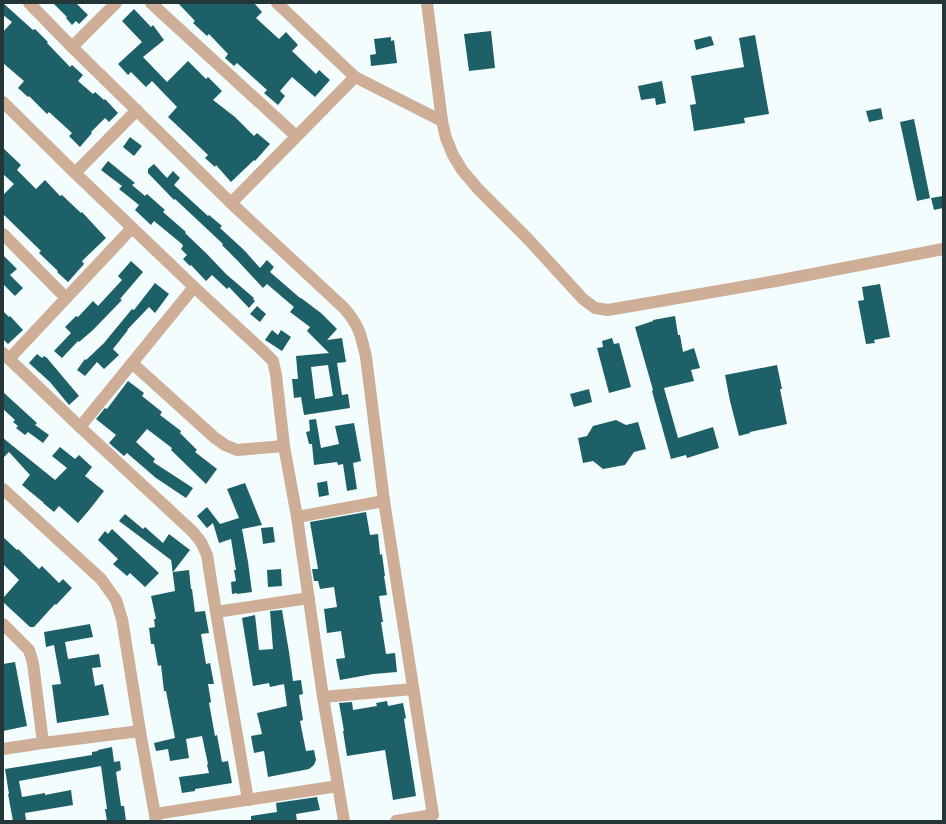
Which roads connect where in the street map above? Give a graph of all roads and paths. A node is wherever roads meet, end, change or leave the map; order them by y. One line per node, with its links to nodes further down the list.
1 (29, 3): 6 (street)
2 (116, 3): 6 (street)
3 (150, 3): 11 (street)
4 (277, 3): 7 (street)
5 (427, 3): 10 (street)
6 (72, 47): 9 (street)
7 (355, 77): 10 (street); 11 (street)
8 (3, 102): 12 (street)
9 (137, 110): 12 (street); 13 (street)
10 (442, 121): 16 (street)
11 (296, 136): 13 (street)
12 (75, 173): 14 (street)
13 (230, 203): 24 (street)
14 (132, 228): 17 (street); 18 (street)
15 (3, 234): 18 (street)
16 (943, 248)
17 (194, 288): 20 (street); 22 (street)
18 (66, 298): 19 (street)
19 (6, 356): 21 (street)
20 (132, 363): 21 (street); 22 (street)
21 (80, 427): 27 (street)
22 (284, 446): 25 (street)
23 (3, 489): 31 (street)
24 (384, 501): 25 (street); 29 (street)
25 (297, 517): 26 (street)
26 (309, 598): 27 (street); 30 (street)
27 (216, 612): 35 (street)
28 (3, 624): 32 (street)
29 (413, 689): 30 (street); 38 (street)
30 (323, 697): 34 (street)
31 (140, 731): 32 (street); 36 (street)
32 (43, 743): 33 (street)
33 (3, 749)
34 (338, 786): 35 (street); 37 (street)
35 (248, 800): 36 (street)
36 (155, 818)
37 (344, 821)
38 (396, 821)

